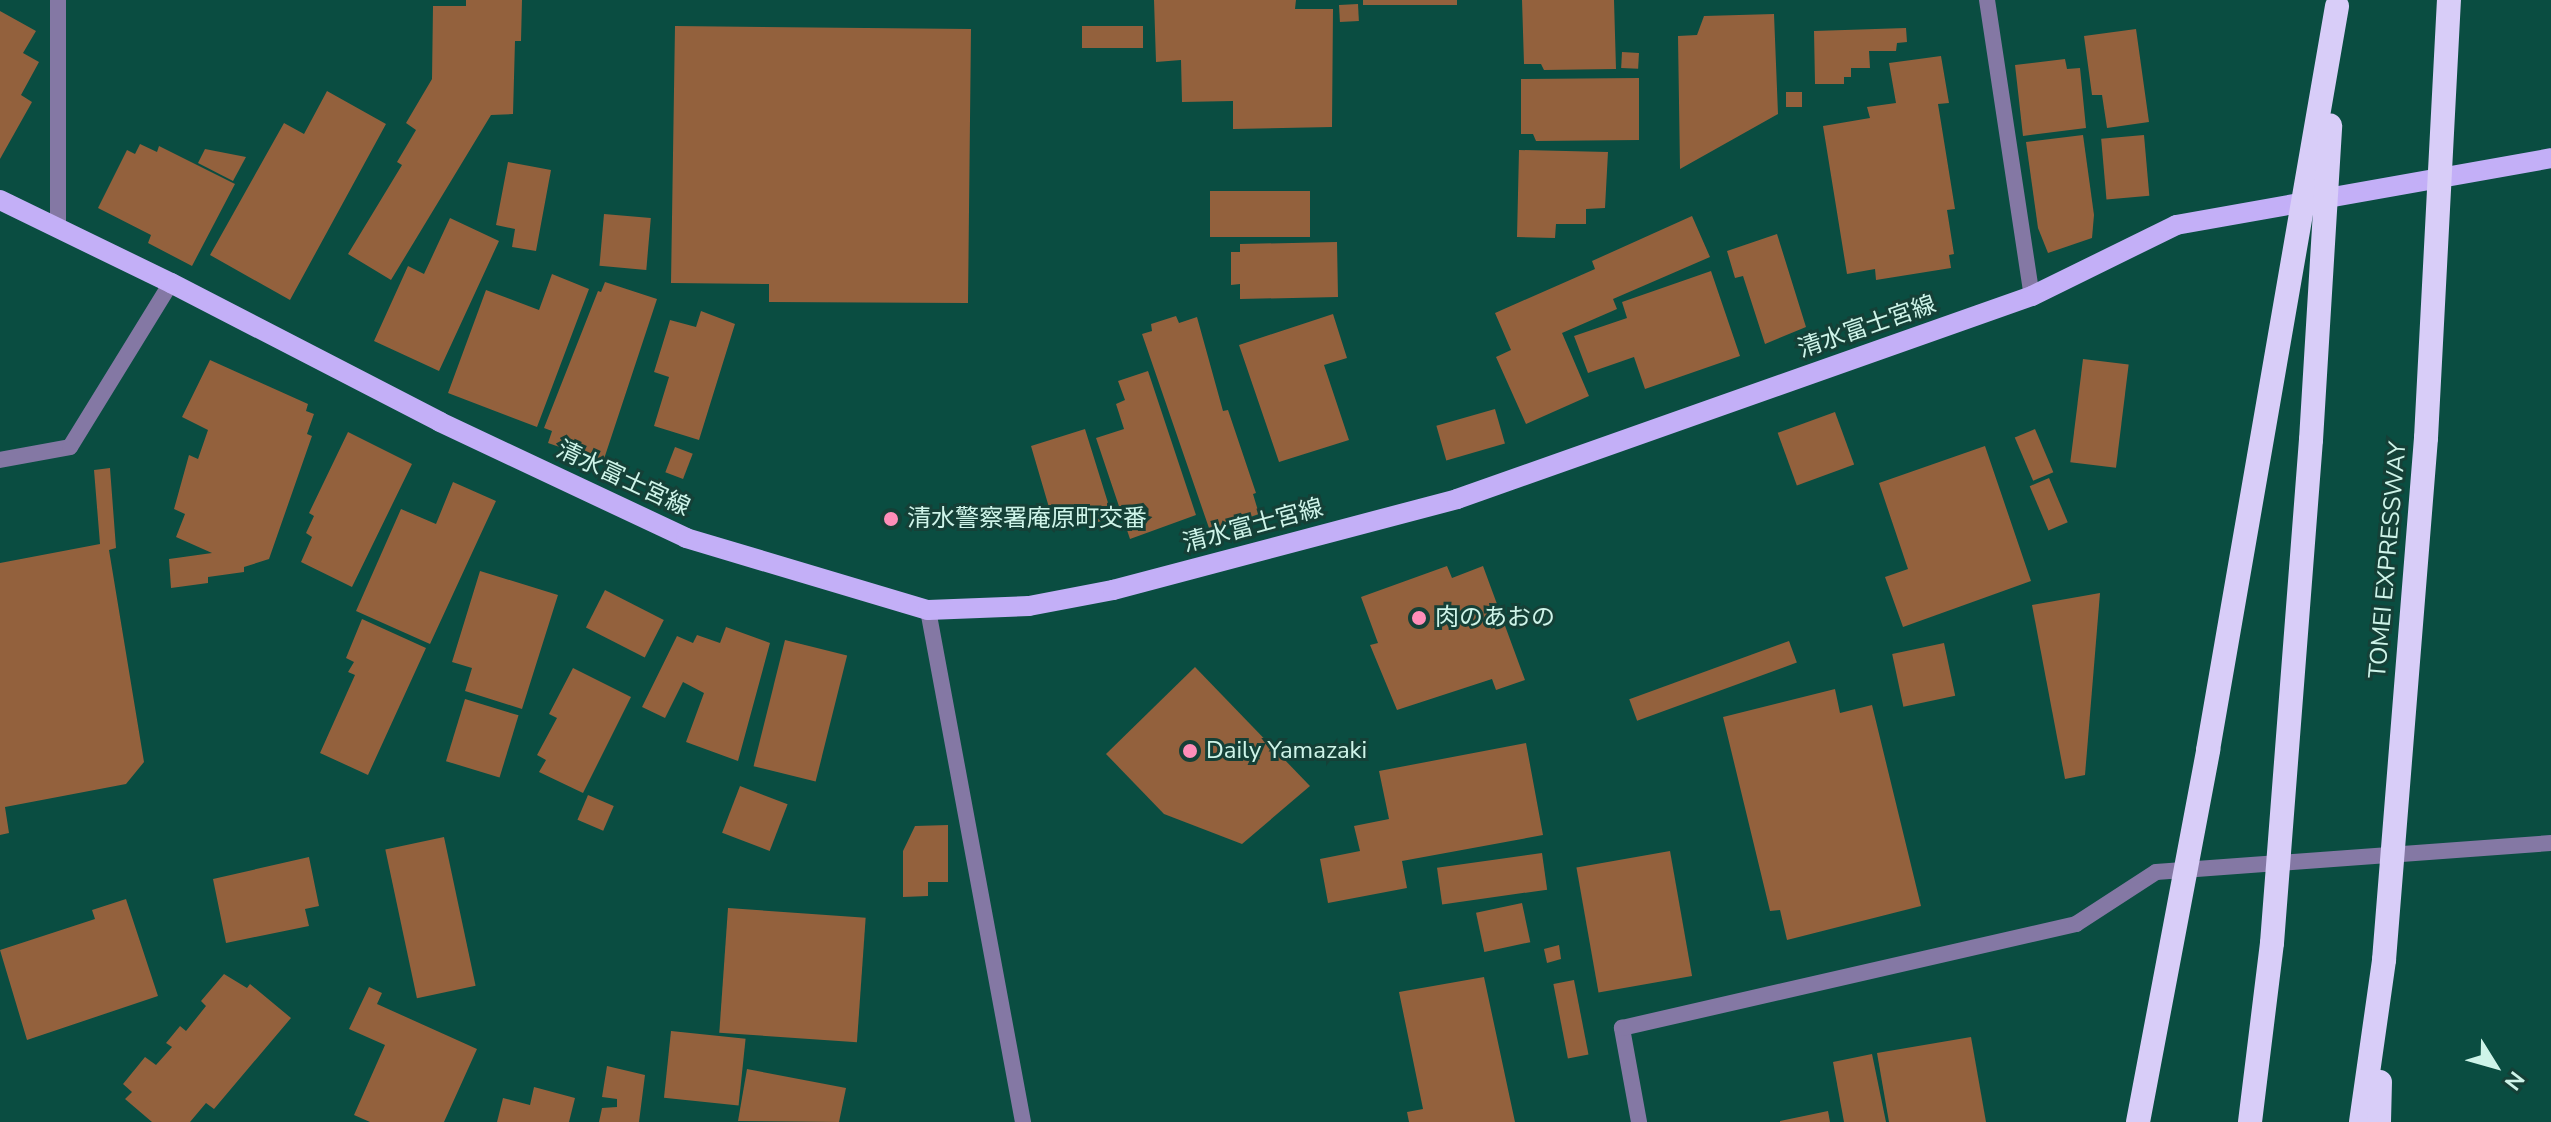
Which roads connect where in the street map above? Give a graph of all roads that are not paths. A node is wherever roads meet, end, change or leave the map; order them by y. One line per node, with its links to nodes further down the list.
1 (58, 0): 7 (street)
2 (1987, 0): 9 (street)
3 (2449, 0): 13 (highway, TOMEI EXPRESSWAY)
4 (2337, 3): 16 (highway); 17 (highway)
5 (2551, 158): 9 (main road, 清水富士宮線)
6 (0, 200): 7 (main road, 清水富士宮線)
7 (58, 227): 8 (main road, 清水富士宮線)
8 (171, 283): 10 (street); 11 (main road, 清水富士宮線)
9 (2032, 296): 11 (main road, 清水富士宮線)
10 (0, 460)
11 (928, 610): 14 (street)
12 (2551, 843): 15 (street)
13 (2384, 960): 18 (highway, TOMEI EXPRESSWAY); 19 (highway)
14 (1023, 1122)
15 (1639, 1122)
16 (2138, 1122)
17 (2250, 1122)
18 (2361, 1122)
19 (2379, 1122)

